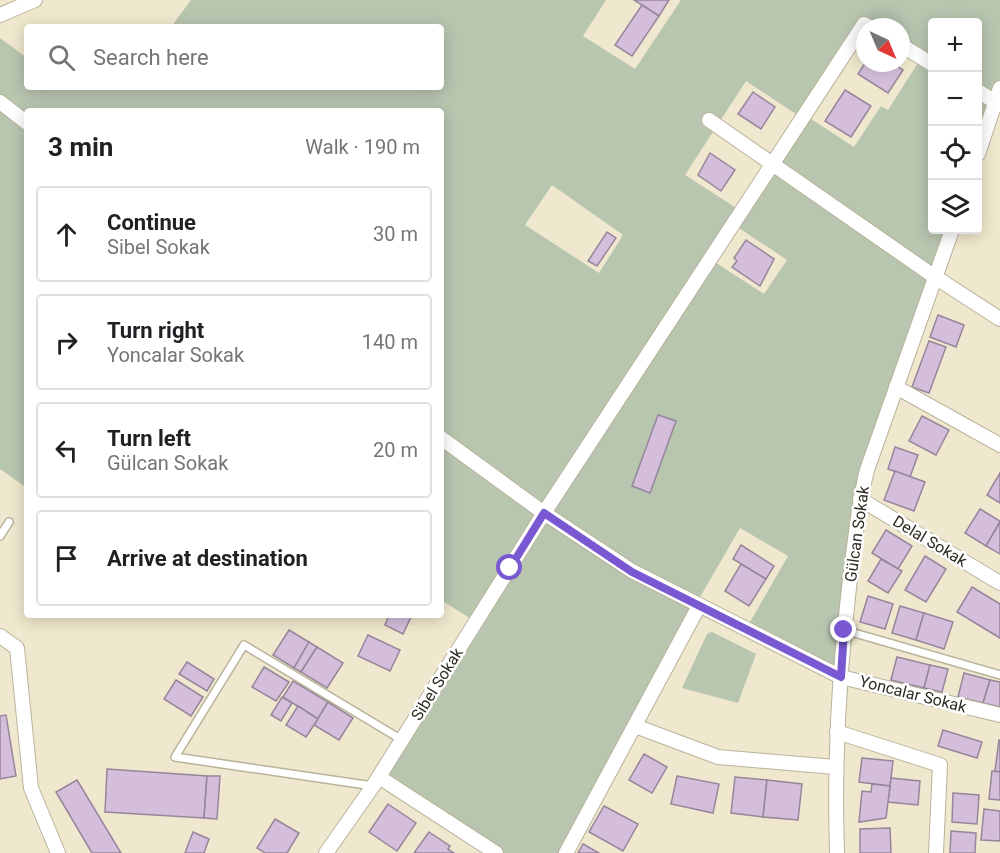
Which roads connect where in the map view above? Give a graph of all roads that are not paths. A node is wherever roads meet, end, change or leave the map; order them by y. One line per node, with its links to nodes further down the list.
1 (35, 0): 2 (street)
2 (0, 15)
3 (856, 36): 13 (street, Sibel Sokak)
4 (910, 50): 5 (street)
5 (928, 61)
6 (1000, 87): 9 (street)
7 (982, 93): 9 (street)
8 (0, 102): 11 (street)
9 (998, 103): 12 (street)
10 (709, 120): 13 (street)
11 (24, 121)
12 (982, 144)
13 (772, 164): 15 (street); 21 (street, Sibel Sokak)
14 (951, 234): 15 (street, Gülcan Sokak)
15 (935, 277): 16 (street); 17 (street, Gülcan Sokak)
16 (1000, 319)
17 (896, 387): 19 (street); 20 (street, Gülcan Sokak)
18 (444, 440): 21 (street, Yoncalar Sokak)
19 (1000, 445)
20 (860, 499): 24 (street, Delal Sokak); 26 (street, Gülcan Sokak)
21 (544, 513): 25 (street, Yoncalar Sokak); 33 (street, Sibel Sokak)
22 (9, 522): 23 (lane)
23 (0, 536)
24 (1000, 583)
25 (699, 606): 29 (street, Yoncalar Sokak); 31 (street)
26 (844, 630): 28 (lane); 29 (street, Gülcan Sokak)
27 (0, 636): 36 (street)
28 (1000, 675)
29 (841, 677): 30 (street, Yoncalar Sokak); 32 (street, Gülcan Sokak)
30 (1000, 715)
31 (635, 726): 34 (street); 39 (street)
32 (837, 732): 34 (street, Gülcan Sokak); 41 (street)
33 (402, 740): 35 (street, Sibel Sokak); 35 (lane)
34 (835, 766): 40 (street, Gülcan Sokak)
35 (376, 782): 37 (street, Sibel Sokak); 38 (street)
36 (58, 853)
37 (326, 853)
38 (496, 853)
39 (566, 853)
40 (837, 853)
41 (936, 853)

